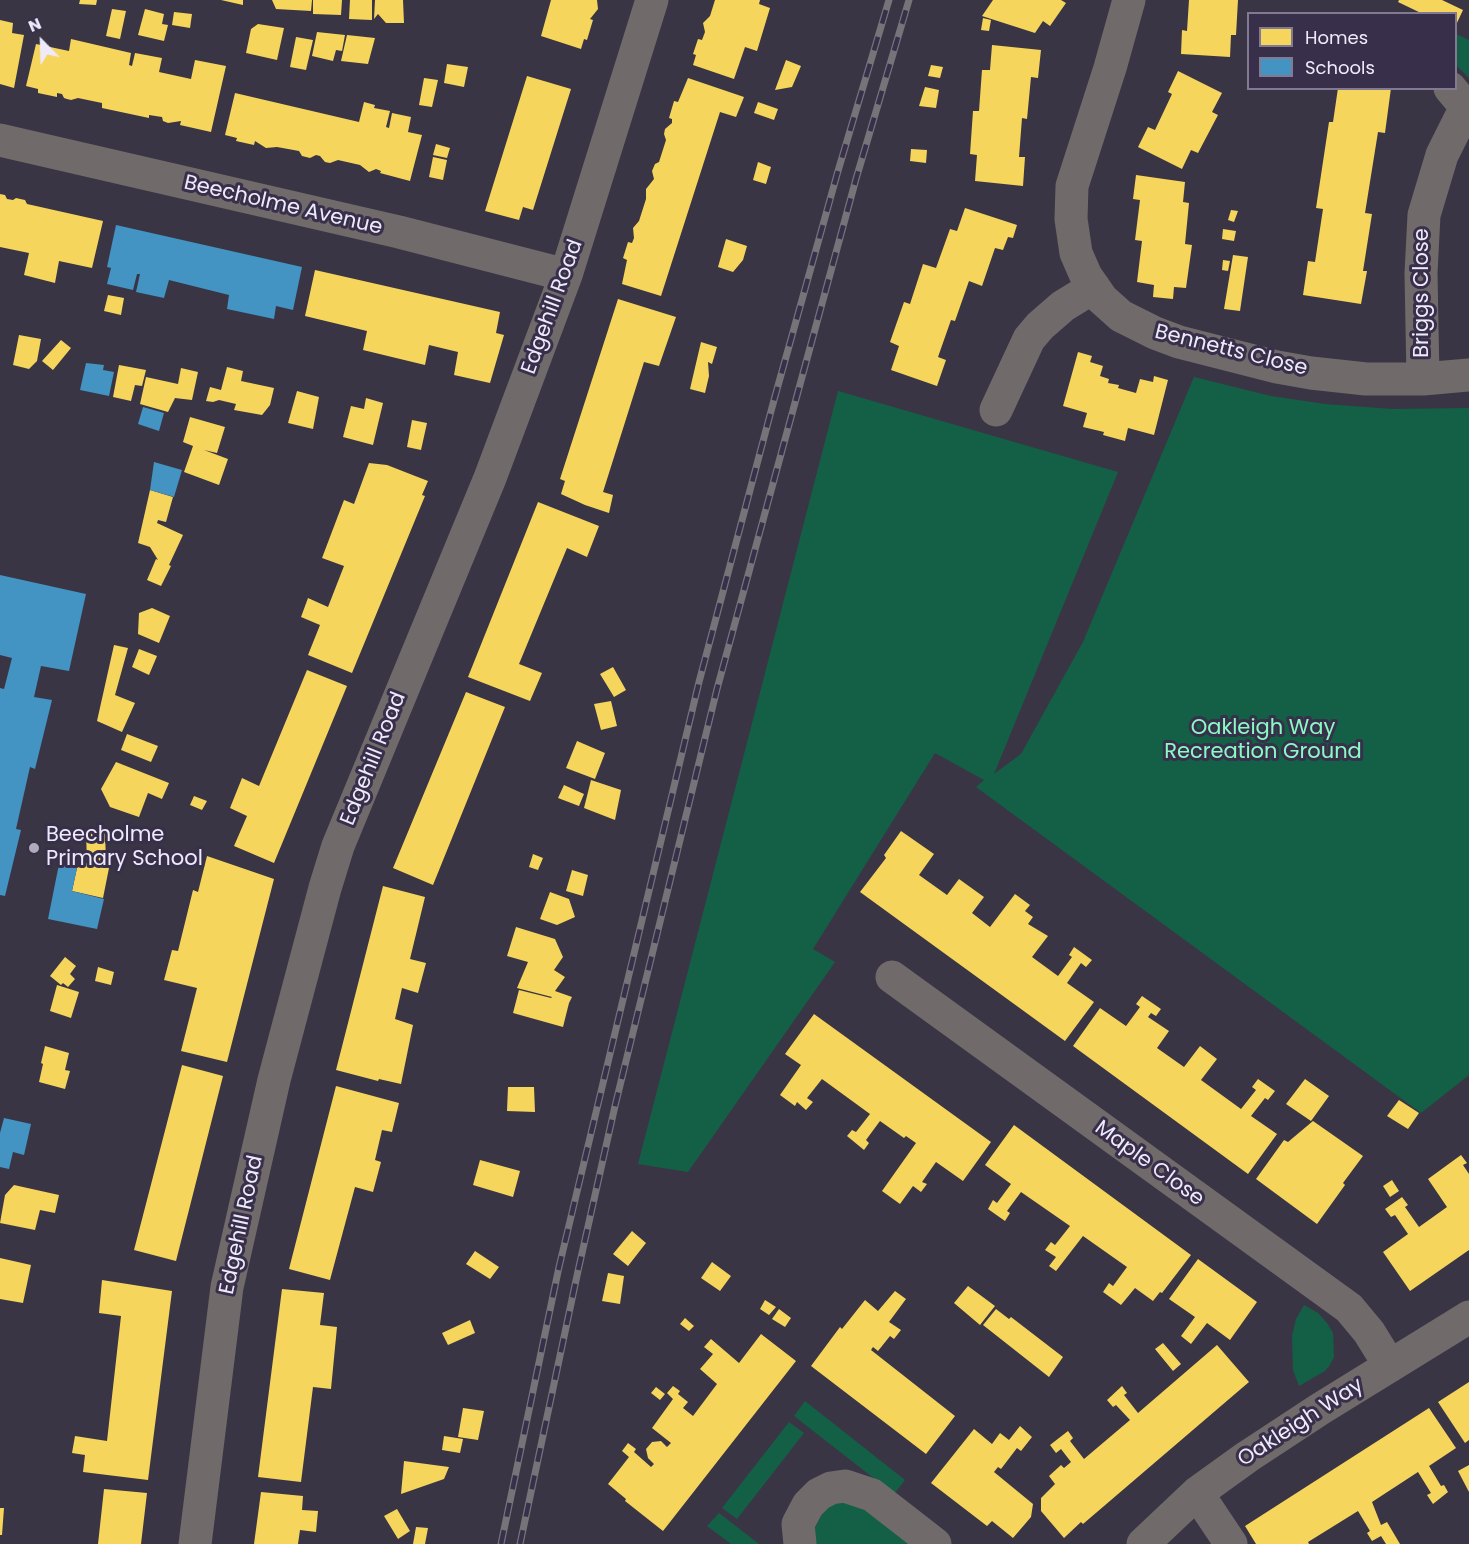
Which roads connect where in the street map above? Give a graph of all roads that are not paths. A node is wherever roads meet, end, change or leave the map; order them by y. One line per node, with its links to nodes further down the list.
1 (652, 0): 5 (street, Edgehill Road)
2 (1129, 0): 6 (street, Bennetts Close)
3 (1461, 101): 8 (street, Briggs Close)
4 (0, 140): 5 (street, Beecholme Avenue)
5 (566, 275): 14 (street, Edgehill Road)
6 (1094, 287): 8 (street, Bennetts Close); 9 (street)
7 (1469, 375): 8 (street, Bennetts Close)
8 (1423, 379)
9 (996, 410)
10 (892, 977): 12 (street, Maple Close)
11 (1469, 1317): 12 (street, Oakleigh Way)
12 (1390, 1366): 13 (street, Oakleigh Way)
13 (1197, 1493): 17 (street, Oakleigh Way); 18 (street)
14 (195, 1544)
15 (800, 1544): 16 (street)
16 (935, 1544)
17 (1143, 1544)
18 (1231, 1544)

